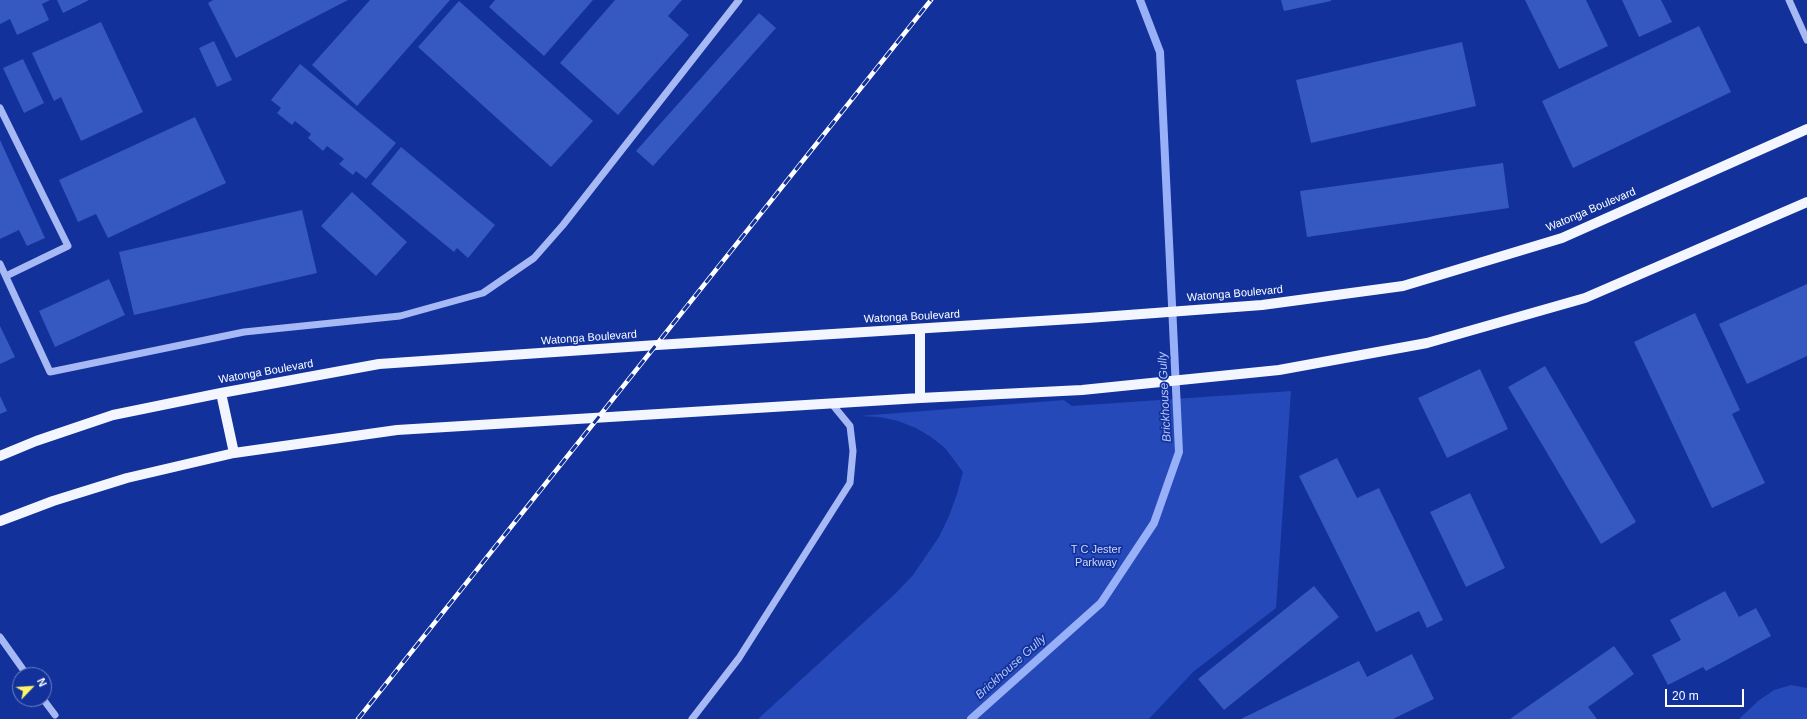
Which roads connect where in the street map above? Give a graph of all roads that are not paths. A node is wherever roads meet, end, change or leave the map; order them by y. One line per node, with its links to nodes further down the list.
1 (739, 0): 8 (lane)
2 (1789, 0): 3 (lane)
3 (1807, 40)
4 (0, 108): 8 (lane)
5 (1807, 129): 9 (main road, Watonga Boulevard)
6 (1807, 202): 11 (main road)
7 (0, 264): 8 (lane)
8 (6, 276)
9 (920, 329): 10 (main road, Watonga Boulevard); 11 (main road)
10 (220, 393): 13 (main road); 14 (main road, Watonga Boulevard)
11 (920, 398): 12 (main road)
12 (832, 404): 13 (main road); 20 (lane)
13 (234, 453): 15 (main road)
14 (0, 456)
15 (0, 521)
16 (0, 637): 17 (lane)
17 (21, 667)
18 (50, 707): 19 (lane)
19 (55, 715)
20 (692, 719)

